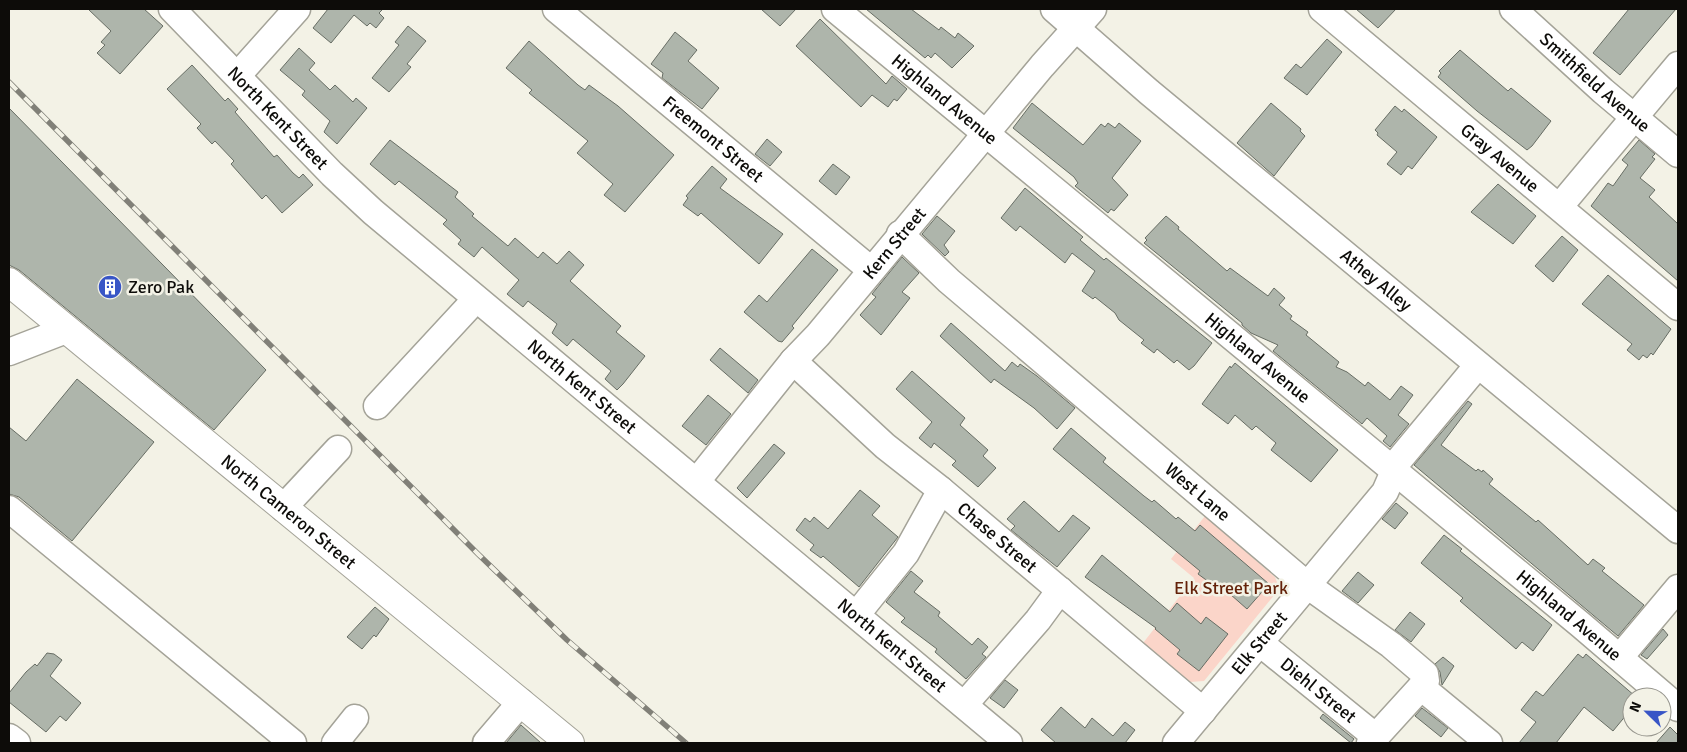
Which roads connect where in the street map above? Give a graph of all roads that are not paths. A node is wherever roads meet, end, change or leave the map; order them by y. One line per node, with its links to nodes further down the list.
1 (172, 9): 11 (street, North Kent Street)
2 (297, 9): 11 (street)
3 (556, 9): 17 (street, Freemont Street)
4 (835, 9): 13 (street, Highland Avenue)
5 (1054, 9): 9 (street, Athey Alley)
6 (1093, 9): 9 (street, Kern Street)
7 (1322, 9): 15 (street, Gray Avenue)
8 (1521, 11): 12 (street, Smithfield Avenue)
9 (1076, 29): 13 (street, Kern Street); 24 (street, Athey Alley)
10 (1678, 65): 12 (street)
11 (238, 75): 19 (street, North Kent Street)
12 (1634, 118): 14 (street, Smithfield Avenue); 15 (street)
13 (986, 133): 16 (street, Kern Street); 27 (street, Highland Avenue)
14 (1678, 154)
15 (1560, 206): 20 (street, Gray Avenue)
16 (900, 234): 17 (street, Kern Street); 33 (street, West Lane)
17 (870, 270): 23 (street, Kern Street)
18 (9, 282): 21 (main road, North Cameron Street)
19 (476, 299): 25 (street); 28 (street, North Kent Street)
20 (1678, 307)
21 (66, 330): 22 (street); 30 (main road, North Cameron Street)
22 (9, 352)
23 (793, 362): 28 (street, Kern Street); 29 (street, Chase Street)
24 (1478, 365): 27 (street, Elk Street); 32 (street, Athey Alley)
25 (378, 406)
26 (338, 449): 30 (street)
27 (1393, 470): 33 (street, Elk Street); 38 (street, Highland Avenue)
28 (697, 481): 36 (street, North Kent Street)
29 (942, 490): 35 (street, Chase Street); 36 (street)
30 (283, 508): 40 (main road, North Cameron Street)
31 (9, 509): 48 (street)
32 (1678, 530)
33 (1307, 585): 37 (street, Elk Street); 39 (street, West Lane)
34 (1678, 588): 38 (street)
35 (1060, 590): 41 (street); 43 (street, Chase Street)
36 (856, 614): 41 (street, North Kent Street)
37 (1260, 643): 43 (street, Elk Street); 46 (street, Diehl Street)
38 (1620, 657): 42 (street, Highland Avenue)
39 (1421, 687): 46 (street); 54 (street)
40 (521, 702): 50 (street); 51 (main road, North Cameron Street)
41 (964, 705): 52 (street, North Kent Street)
42 (1678, 708)
43 (1203, 711): 53 (street, Elk Street)
44 (356, 718): 49 (street)
45 (9, 737): 47 (street)
46 (1373, 740)
47 (17, 743)
48 (293, 743)
49 (334, 743)
50 (486, 743)
51 (570, 743)
52 (1009, 743)
53 (1176, 743)
54 (1489, 743)

